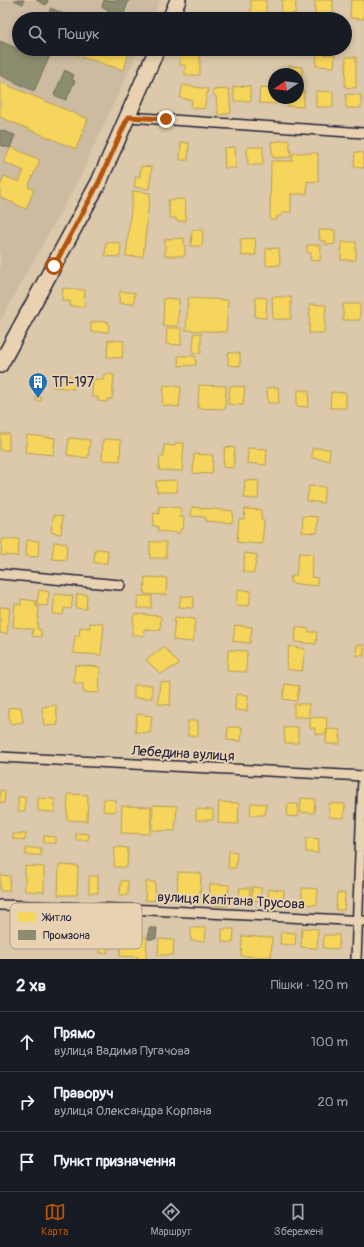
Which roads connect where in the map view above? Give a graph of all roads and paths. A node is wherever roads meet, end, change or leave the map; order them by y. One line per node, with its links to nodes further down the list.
1 (178, 0): 2 (main road)
2 (173, 12)
3 (154, 56): 4 (main road)
4 (128, 117): 5 (street); 6 (main road)
5 (364, 133)
6 (0, 365)
7 (0, 574): 8 (street)
8 (120, 585)
9 (0, 757): 10 (street, Лебедина вулиця)
10 (364, 776): 14 (street)
11 (0, 905): 12 (street, вулиця Капітана Трусова)
12 (10, 905)
13 (142, 910): 14 (street, вулиця Капітана Трусова)
14 (361, 921): 15 (street)
15 (356, 959)

